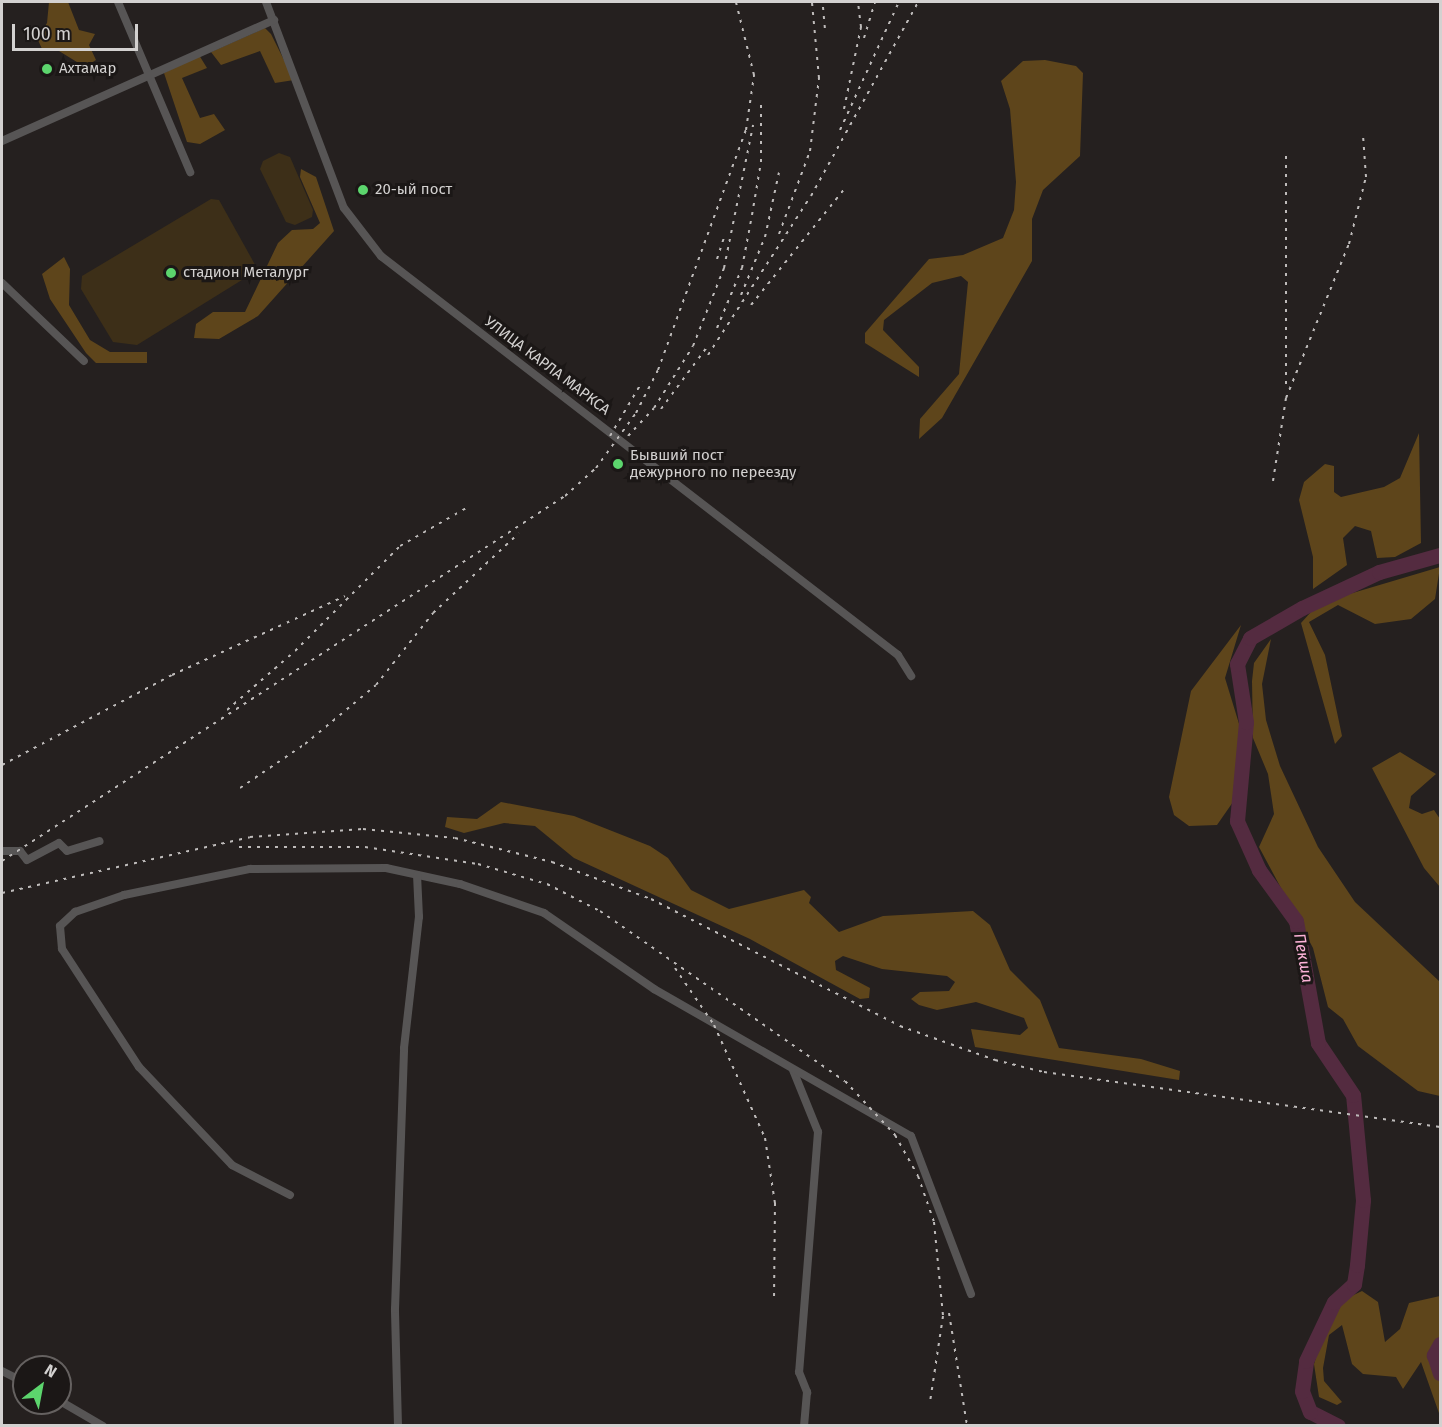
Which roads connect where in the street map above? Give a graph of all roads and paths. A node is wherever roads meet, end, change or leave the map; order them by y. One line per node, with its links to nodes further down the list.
1 (118, 2): 4 (street)
2 (266, 2): 3 (street, УЛИЦА КАРЛА МАРКСА)
3 (274, 20): 4 (street); 9 (street, УЛИЦА КАРЛА МАРКСА)
4 (148, 76): 5 (street); 6 (street)
5 (2, 141)
6 (190, 172)
7 (2, 283): 8 (street)
8 (84, 361)
9 (911, 676)
10 (100, 841): 11 (street)
11 (2, 851)
12 (417, 875): 13 (street); 14 (street); 18 (street)
13 (792, 1070): 15 (street); 19 (street)
14 (290, 1195)
15 (971, 1294)
16 (72, 1408): 17 (street)
17 (103, 1425)
18 (398, 1425)
19 (804, 1425)

